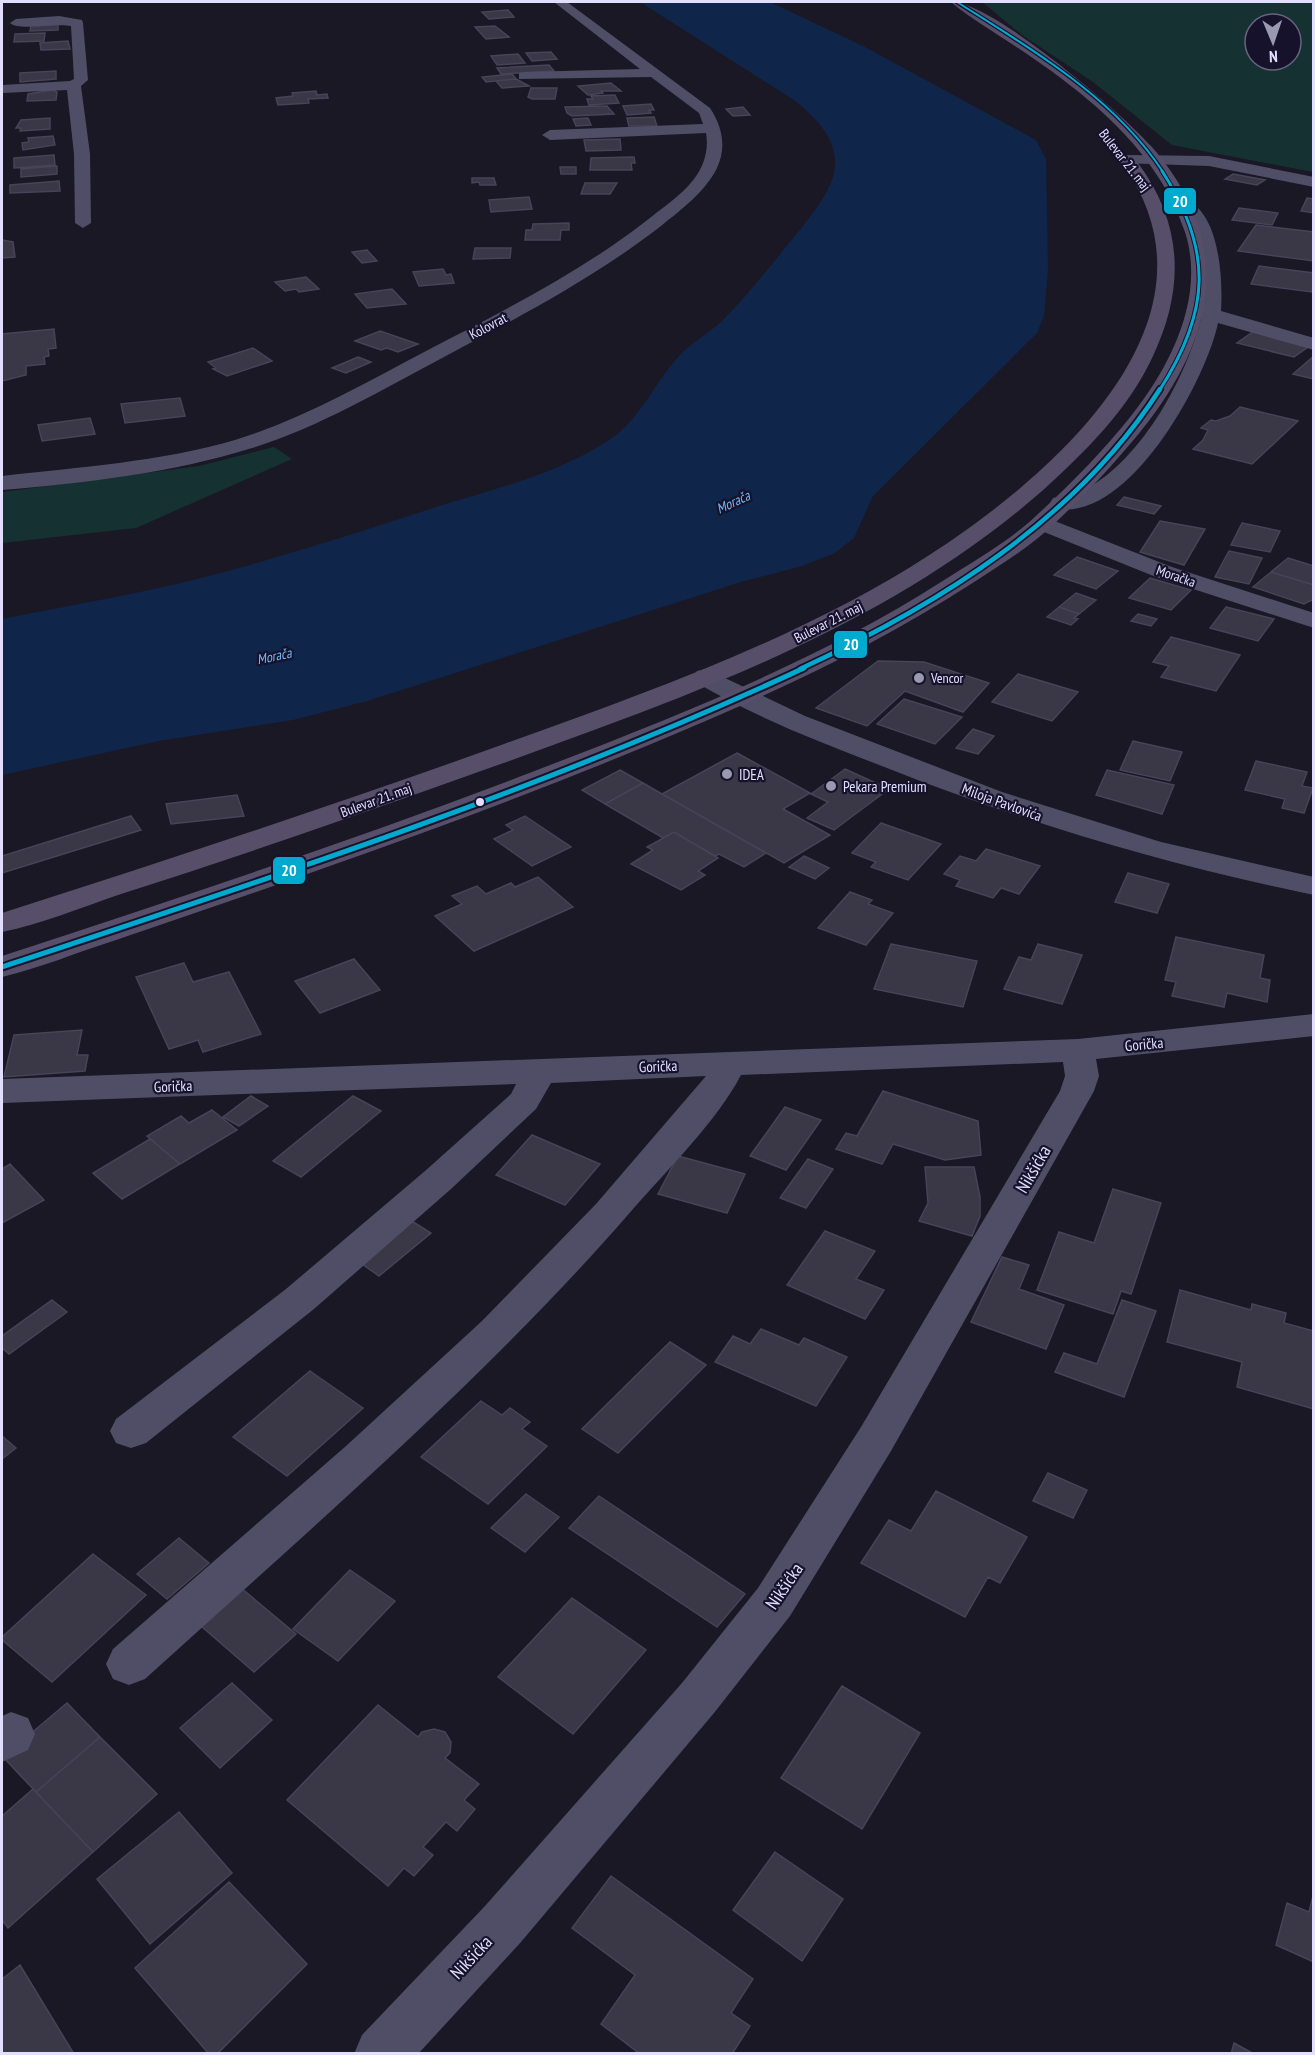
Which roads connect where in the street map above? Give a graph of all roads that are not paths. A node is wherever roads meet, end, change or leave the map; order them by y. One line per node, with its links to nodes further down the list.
1 (560, 2): 6 (street)
2 (957, 2): 15 (main road, Bulevar 21. maj)
3 (944, 8): 5 (main road)
4 (16, 23): 9 (street)
5 (992, 42)
6 (652, 73): 7 (street); 12 (street)
7 (559, 75): 8 (street); 11 (street)
8 (524, 76)
9 (74, 85): 10 (street); 18 (street)
10 (2, 89)
11 (562, 91)
12 (713, 128): 13 (street); 21 (street, Kolovrat)
13 (550, 135)
14 (1121, 152): 15 (street); 25 (main road, Bulevar 21. maj)
15 (1154, 159): 16 (street); 17 (main road, Bulevar 21. maj)
16 (1314, 182)
17 (1182, 204): 19 (street)
18 (83, 223)
19 (1203, 312): 20 (street); 22 (street)
20 (1314, 344)
21 (2, 483)
22 (1061, 503): 23 (main road, Bulevar 21. maj)
23 (1042, 523): 24 (street, Moračka); 26 (main road, Bulevar 21. maj)
24 (1314, 621)
25 (706, 677): 26 (street, Miloja Pavlovića); 27 (main road, Bulevar 21. maj)
26 (741, 698): 28 (street, Miloja Pavlovića); 29 (main road, Bulevar 21. maj)
27 (199, 860): 29 (main road); 30 (main road, Bulevar 21. maj)
28 (1314, 886)
29 (224, 894): 31 (main road, Bulevar 21. maj)
30 (2, 923)
31 (2, 967)
32 (1314, 1025): 33 (street, Gorička)
33 (1078, 1050): 34 (street, Gorička); 39 (street, Nikšićka)
34 (724, 1064): 35 (street, Gorička); 38 (street)
35 (536, 1070): 36 (street, Gorička); 37 (street)
36 (2, 1091)
37 (131, 1431)
38 (129, 1664)
39 (381, 2054)

